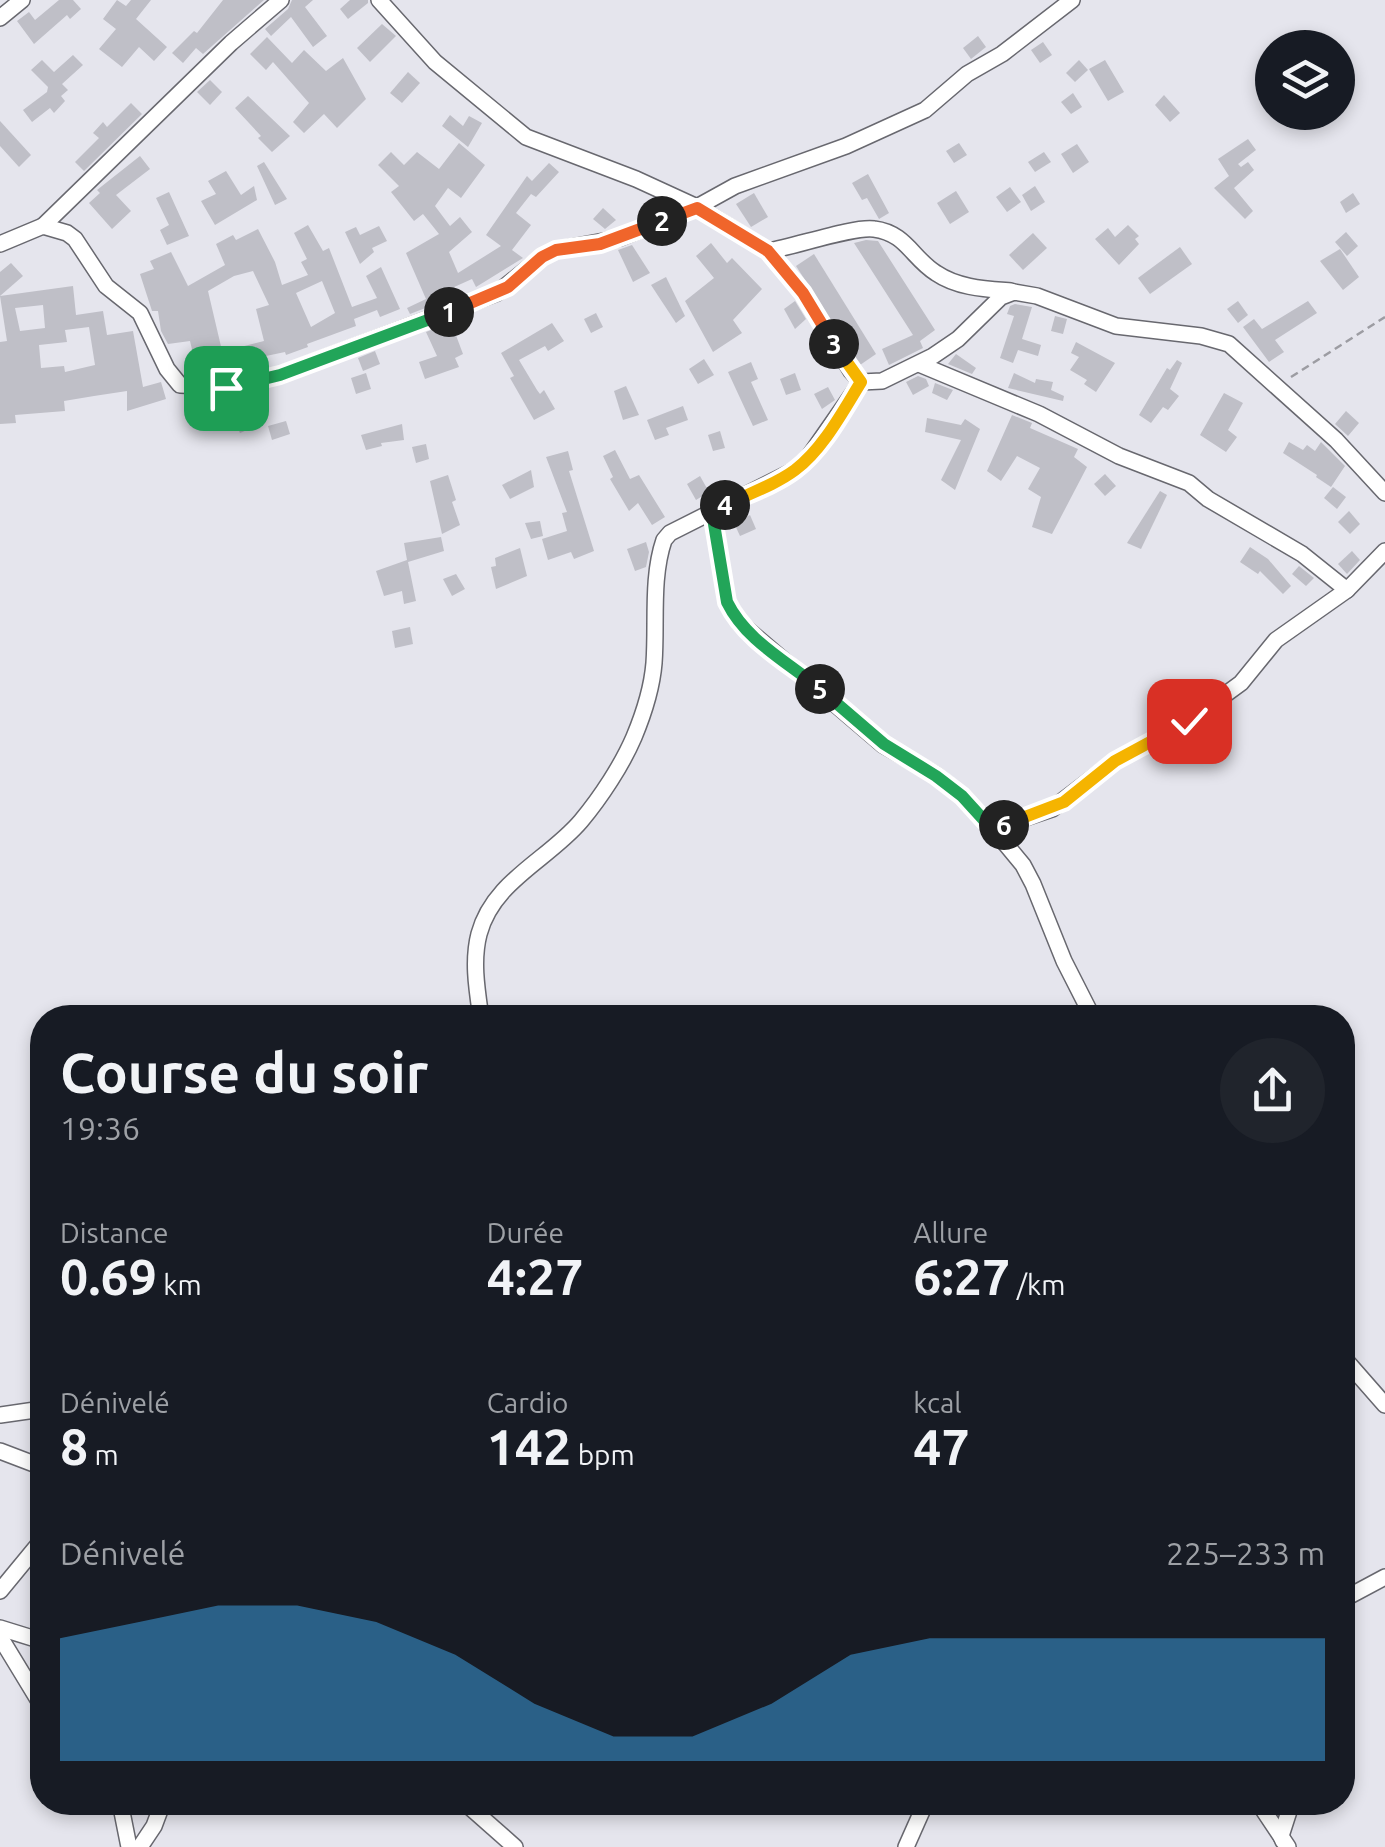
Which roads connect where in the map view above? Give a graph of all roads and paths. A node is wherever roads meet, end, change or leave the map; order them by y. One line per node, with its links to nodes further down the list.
1 (22, 0): 5 (street)
2 (281, 0): 7 (street)
3 (380, 0): 6 (street)
4 (1072, 0): 6 (street)
5 (0, 18)
6 (697, 208): 7 (street); 9 (street)
7 (44, 226): 8 (street)
8 (0, 244)
9 (768, 251): 10 (street); 13 (street)
10 (1014, 292): 12 (street); 14 (street)
11 (1385, 317): 14 (path)
12 (919, 364): 13 (street); 18 (street)
13 (861, 382): 16 (street)
14 (1277, 385): 15 (street)
15 (1385, 493)
16 (712, 512): 19 (street); 20 (street)
17 (1385, 551): 18 (street)
18 (1347, 590): 19 (street)
19 (992, 829): 21 (street)
20 (480, 1005)
21 (1086, 1005)
22 (1355, 1371): 23 (street)
23 (1385, 1405)
24 (30, 1411): 25 (street)
25 (0, 1415)
26 (0, 1451): 27 (street)
27 (30, 1462)
28 (30, 1555): 30 (street)
29 (1385, 1577): 31 (street)
30 (0, 1591)
31 (1355, 1593)
32 (0, 1628): 33 (street)
33 (30, 1637)
34 (0, 1638): 35 (street)
35 (30, 1687)
36 (123, 1815): 43 (street)
37 (158, 1815): 44 (street)
38 (479, 1815): 45 (street)
39 (921, 1815): 46 (street)
40 (1267, 1815): 42 (street)
41 (1290, 1815): 42 (street)
42 (1285, 1843)
43 (130, 1847)
44 (140, 1847)
45 (515, 1847)
46 (907, 1847)

